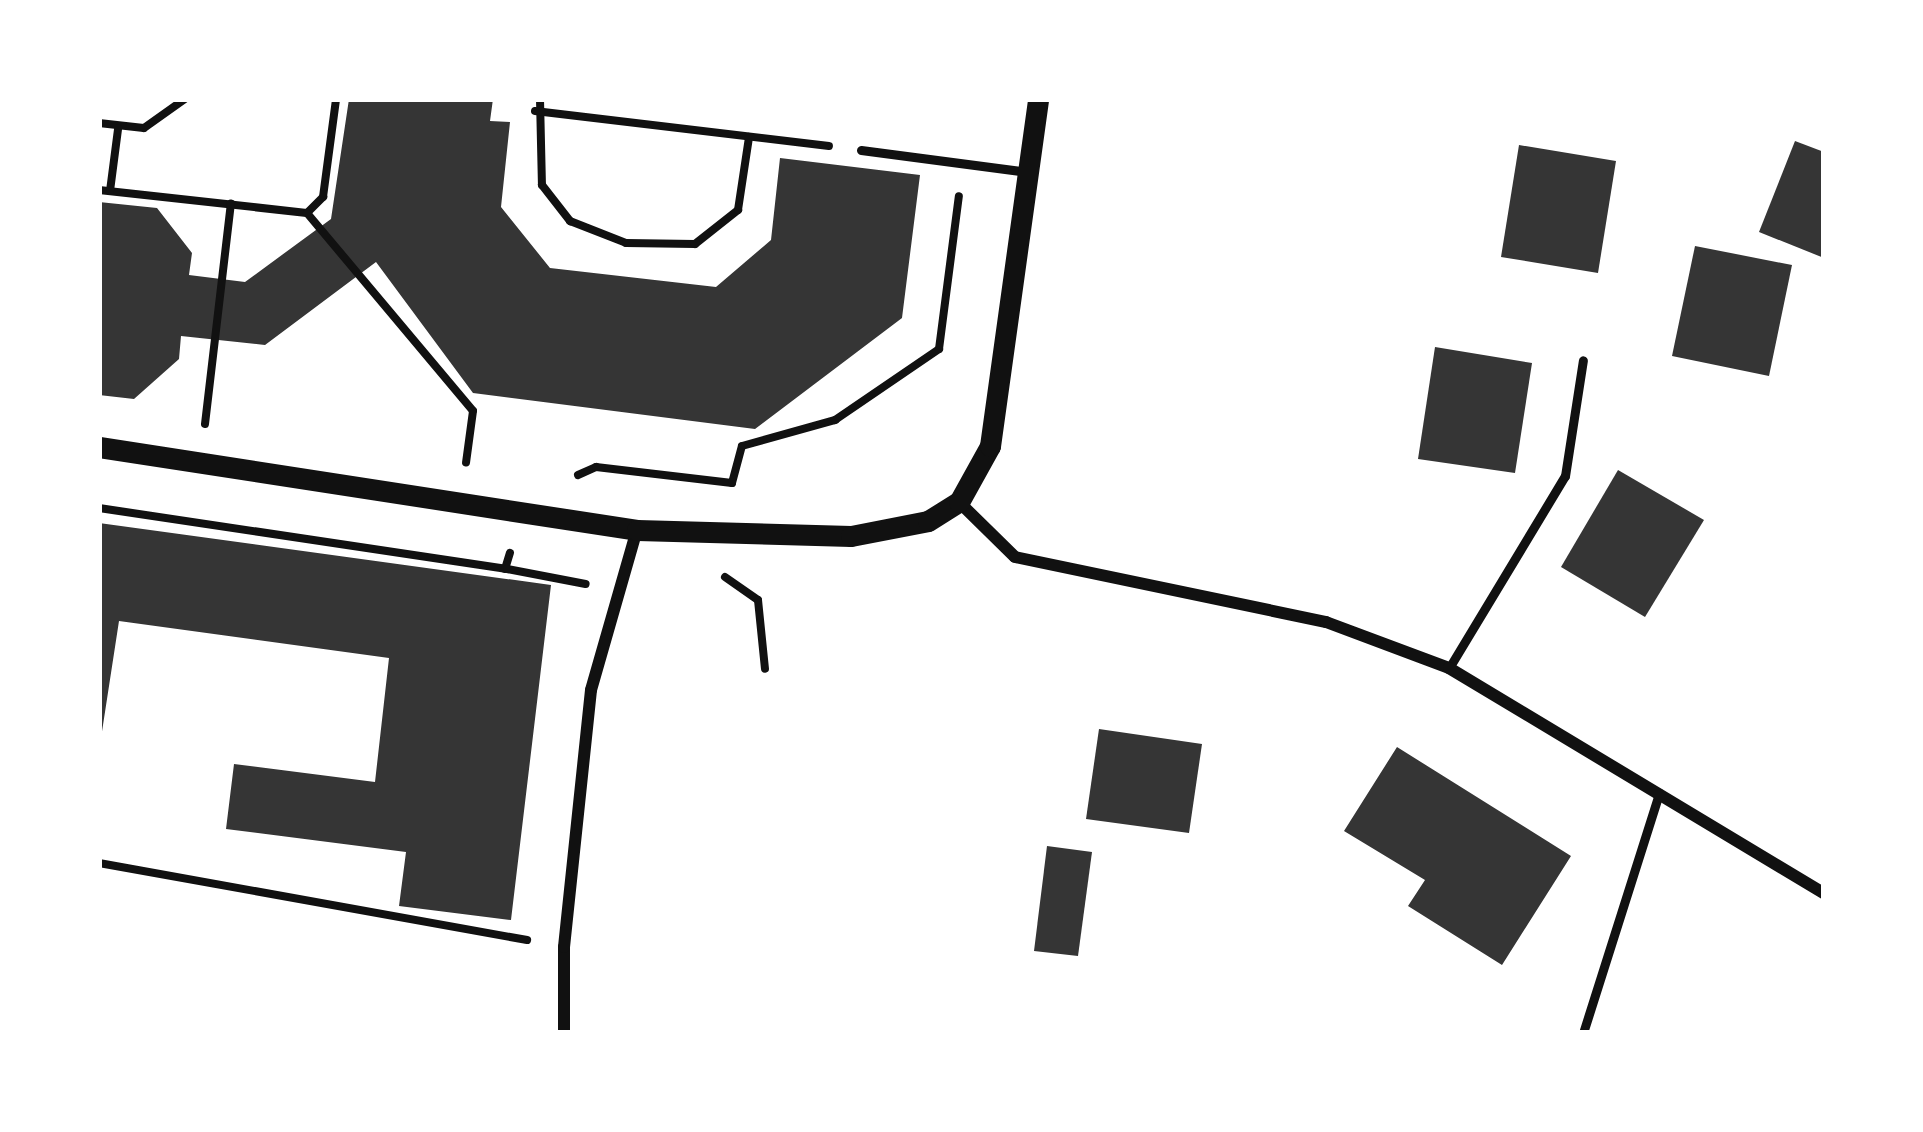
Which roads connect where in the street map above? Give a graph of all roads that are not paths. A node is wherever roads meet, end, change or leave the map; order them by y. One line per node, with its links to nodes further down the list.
1 (1038, 99): 3 (street)
2 (861, 150): 3 (lane)
3 (1028, 172): 6 (street)
4 (1583, 360): 8 (lane)
5 (99, 447): 7 (street)
6 (959, 502): 7 (street); 8 (street)
7 (637, 530): 11 (street)
8 (1449, 668): 9 (street)
9 (1660, 793): 10 (street); 12 (lane)
10 (1824, 893)
11 (564, 1033)
12 (1583, 1033)

